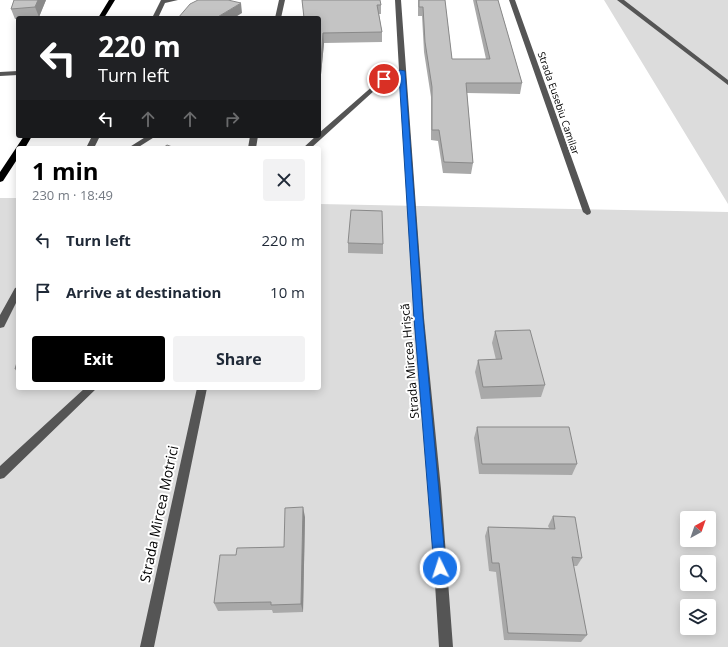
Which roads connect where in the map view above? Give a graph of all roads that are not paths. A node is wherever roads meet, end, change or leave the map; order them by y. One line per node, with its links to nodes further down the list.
1 (112, 0): 8 (highway)
2 (175, 0): 7 (street)
3 (282, 0): 10 (street)
4 (398, 0): 11 (street, Strada Mircea Hrișcă)
5 (512, 0): 22 (street, Strada Eusebiu Camilar)
6 (620, 0): 14 (street)
7 (164, 1): 9 (street)
8 (102, 16)
9 (156, 16)
10 (278, 16)
11 (402, 71): 15 (street); 29 (street, Strada Mircea Hrișcă)
12 (16, 73): 13 (street)
13 (0, 74)
14 (728, 83)
15 (321, 135)
16 (149, 138): 18 (street)
17 (318, 138): 19 (street)
18 (135, 146)
19 (309, 146)
20 (16, 154): 21 (highway)
21 (0, 179)
22 (587, 212)
23 (16, 294): 24 (street)
24 (0, 324)
25 (90, 390): 27 (street)
26 (202, 390): 28 (street, Strada Mircea Motrici)
27 (0, 474)
28 (147, 647)
29 (446, 647)

